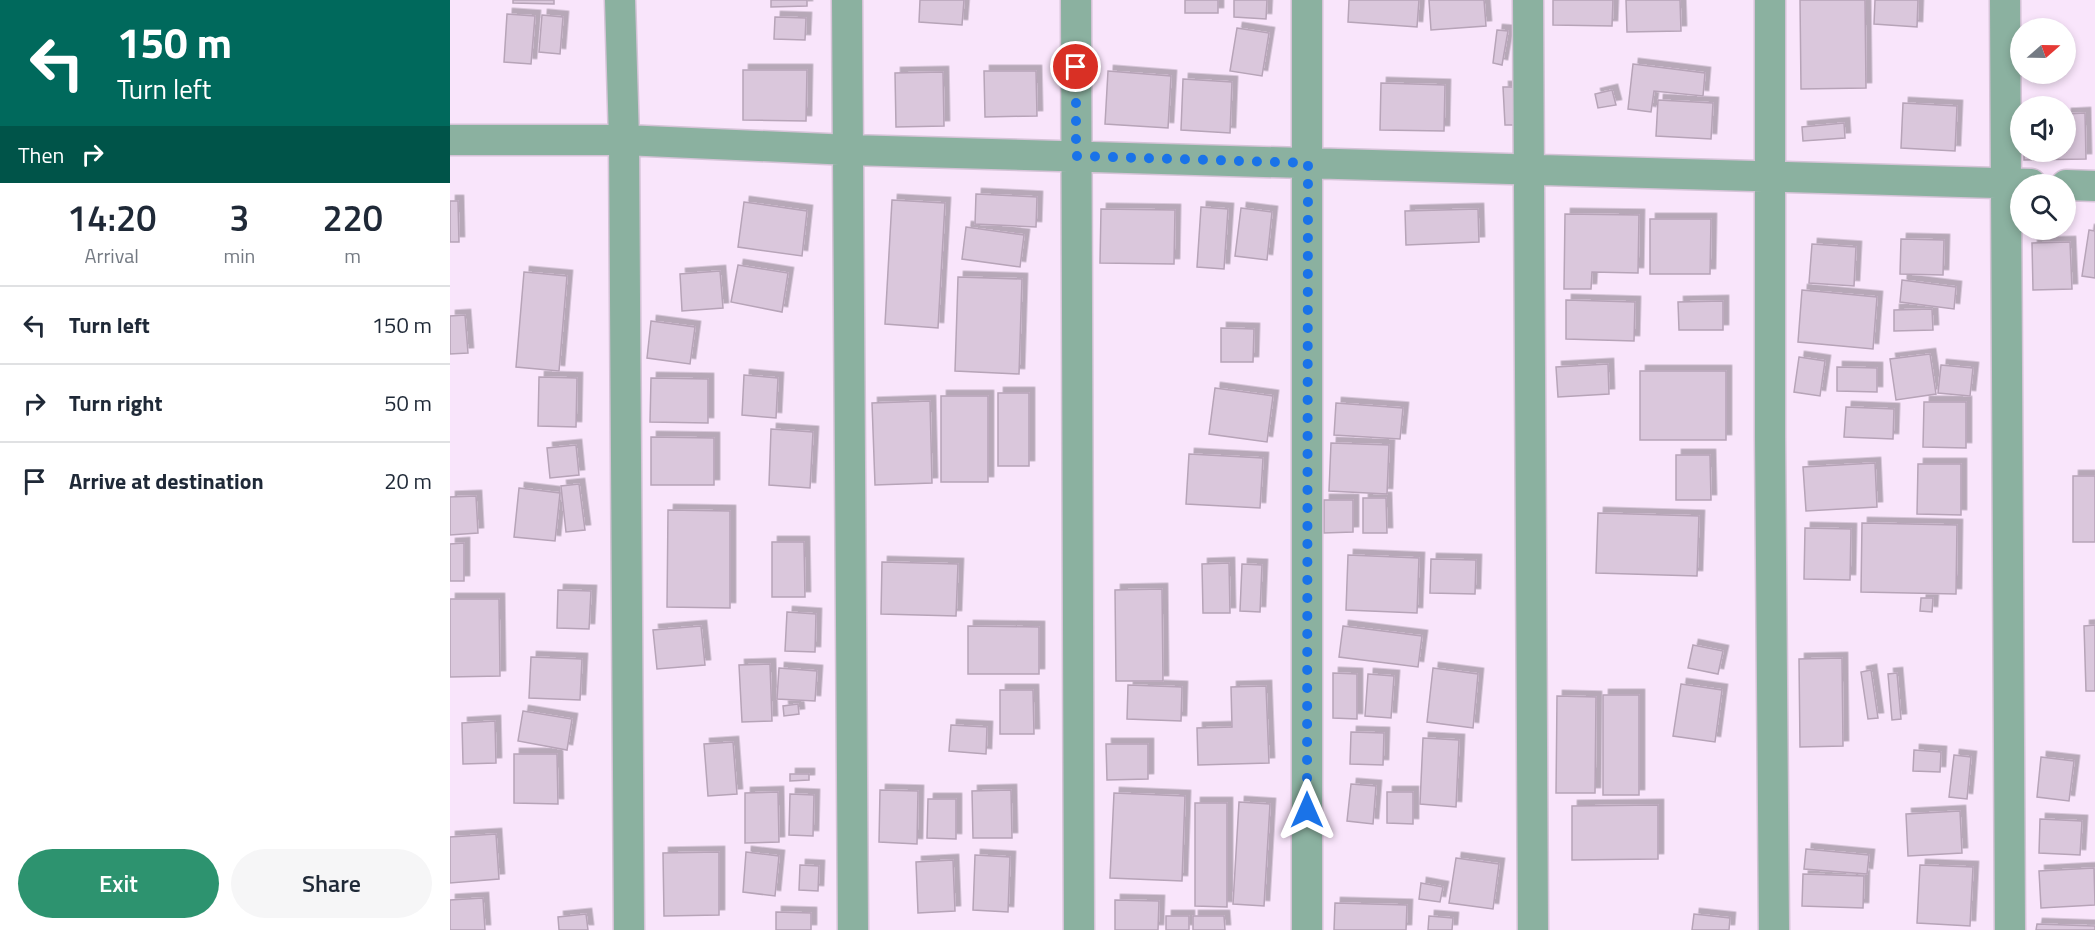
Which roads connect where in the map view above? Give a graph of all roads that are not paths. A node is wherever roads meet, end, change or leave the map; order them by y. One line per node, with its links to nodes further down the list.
1 (620, 0): 9 (street)
2 (847, 0): 10 (street)
3 (1076, 0): 11 (street)
4 (1307, 0): 12 (street)
5 (1528, 0): 13 (street)
6 (1770, 0): 15 (street)
7 (2005, 0): 14 (street)
8 (450, 140): 9 (street)
9 (624, 140): 10 (street); 20 (street)
10 (850, 150): 11 (street); 21 (street)
11 (1076, 156): 12 (street); 22 (street)
12 (1308, 163): 13 (street); 23 (street)
13 (1528, 168): 15 (street); 24 (street)
14 (2017, 174)
15 (1770, 176): 16 (street); 25 (street)
16 (2010, 184)
17 (2076, 185): 18 (street)
18 (2095, 186)
19 (2017, 240): 26 (street)
20 (629, 930)
21 (853, 930)
22 (1079, 930)
23 (1307, 930)
24 (1533, 930)
25 (1774, 930)
26 (2010, 930)

